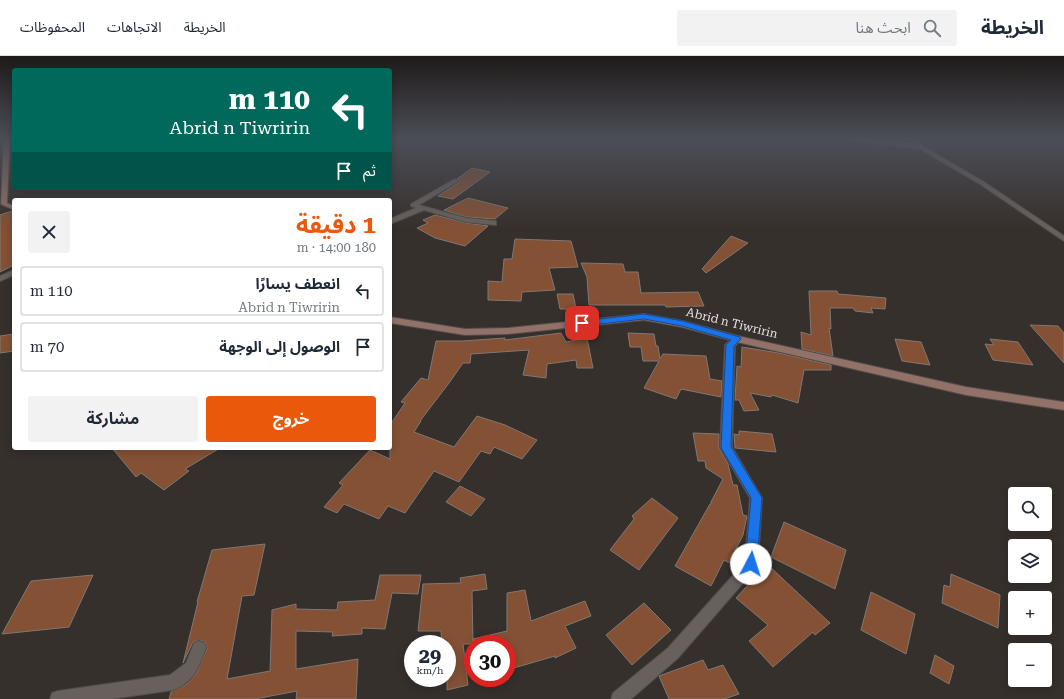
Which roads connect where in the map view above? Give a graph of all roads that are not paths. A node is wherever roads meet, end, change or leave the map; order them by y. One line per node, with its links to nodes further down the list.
1 (3, 168): 4 (street)
2 (956, 168): 8 (street)
3 (455, 181): 5 (street)
4 (12, 207)
5 (423, 208): 6 (street); 7 (street)
6 (392, 221)
7 (493, 223)
8 (1064, 239)
9 (12, 273): 10 (street)
10 (0, 279)
11 (392, 320): 12 (street, Abrid n Tiwririn)
12 (737, 339): 13 (street, Abrid n Tiwririn); 16 (street)
13 (1064, 406)
14 (199, 648): 15 (street)
15 (58, 699)
16 (619, 699)

